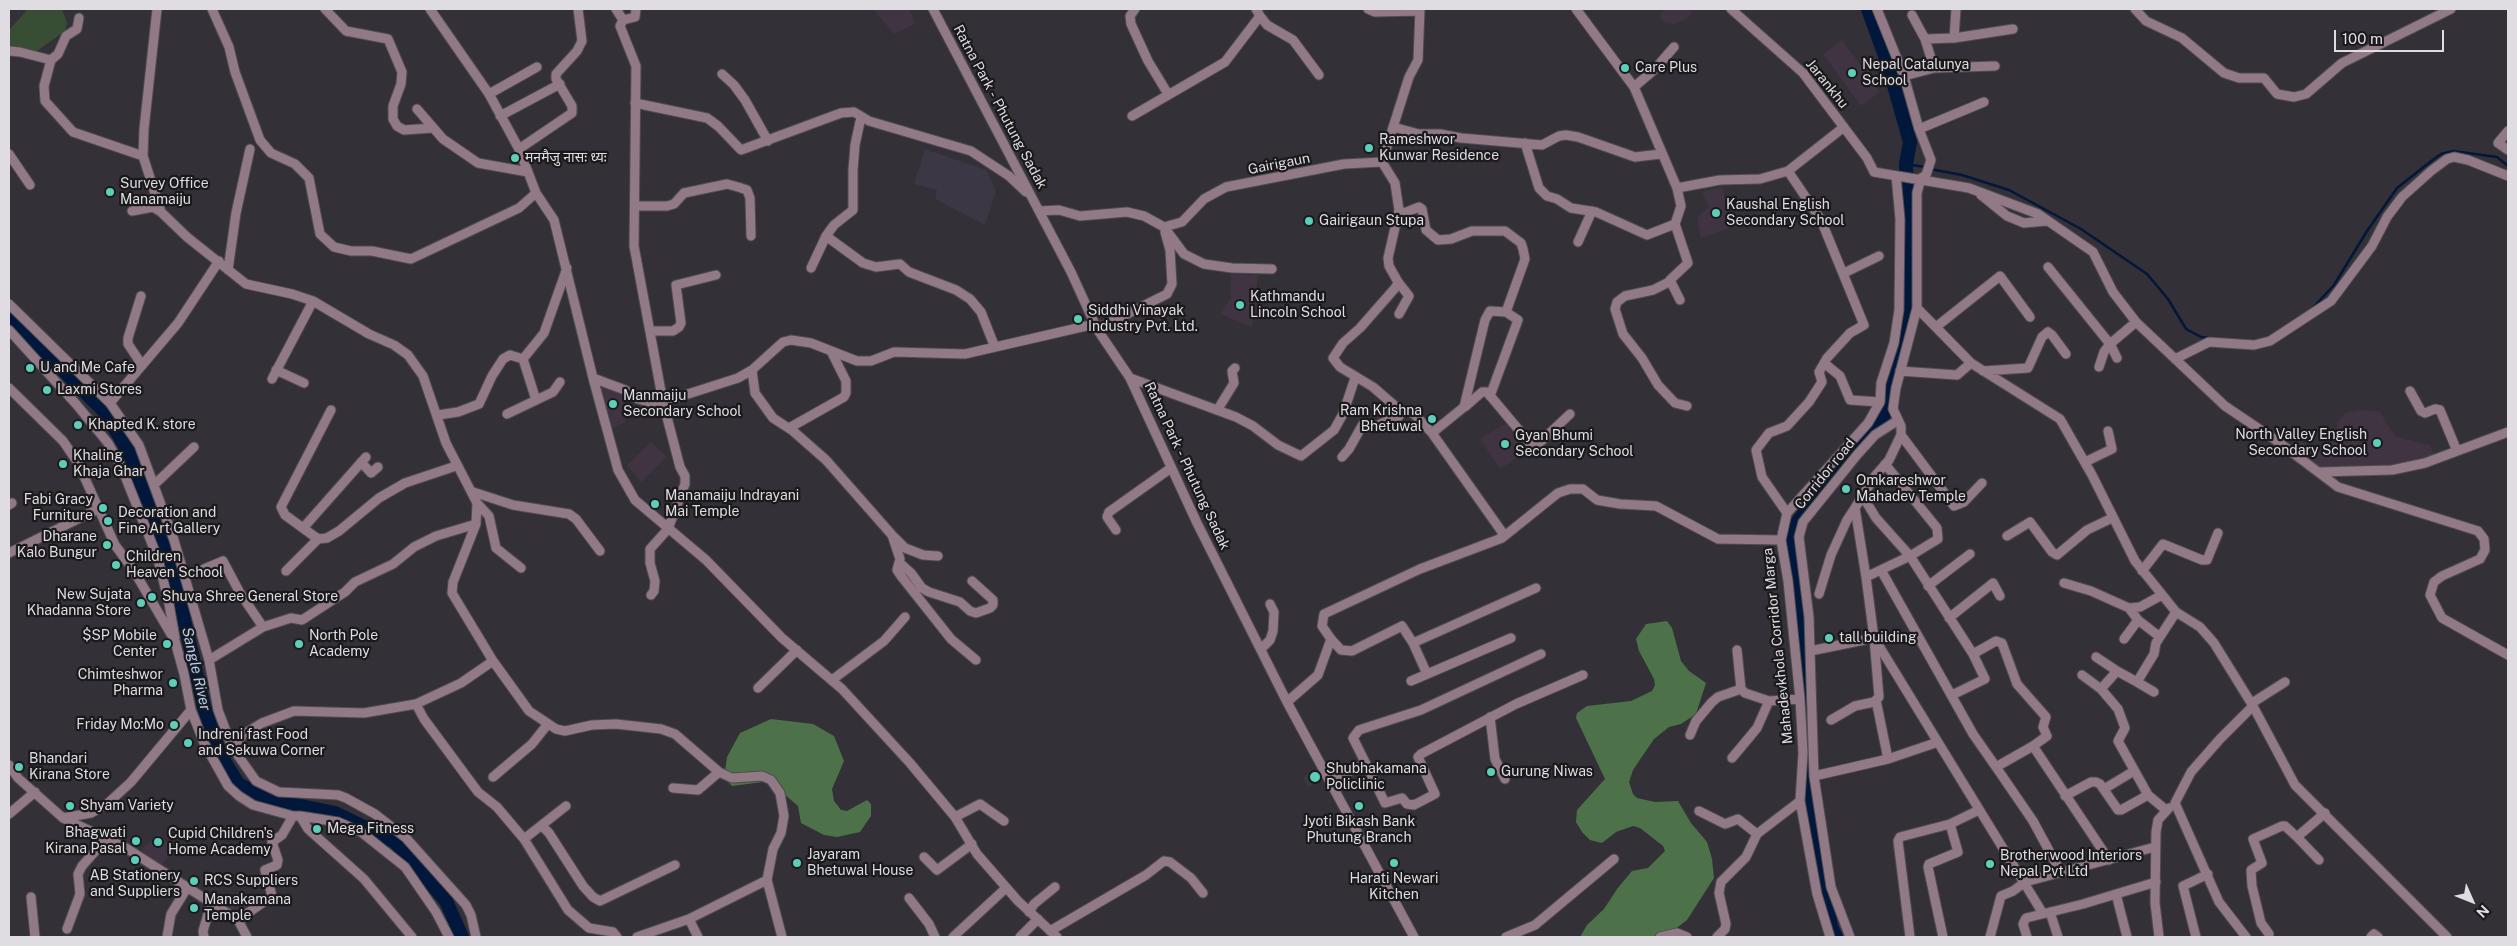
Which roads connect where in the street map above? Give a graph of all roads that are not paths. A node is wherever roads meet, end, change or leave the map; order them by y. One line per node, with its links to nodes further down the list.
1 (157, 9): 55 (street)
2 (212, 9): 65 (street)
3 (325, 9): 46 (street)
4 (430, 9): 36 (street)
5 (578, 9): 34 (street)
6 (616, 9): 21 (street)
7 (636, 9): 21 (street)
8 (933, 9): 66 (street, Ratna Park - Phutung Sadak)
9 (1135, 9): 37 (street)
10 (1368, 9): 17 (street)
11 (1576, 9): 35 (street)
12 (1731, 9): 44 (street, Jarankhu)
13 (1877, 9): 33 (street)
14 (1956, 9): 23 (street)
15 (2135, 9): 16 (street)
16 (2451, 9)
17 (1420, 10): 45 (street)
18 (1258, 13): 32 (street); 37 (street)
19 (1912, 15): 24 (street)
20 (79, 18): 27 (street)
21 (623, 20): 39 (street)
22 (2012, 29): 23 (street)
23 (1954, 38): 24 (street)
24 (1925, 39): 30 (street)
25 (1674, 47): 35 (street)
26 (9, 51): 27 (street)
27 (50, 60): 55 (street)
28 (1995, 66): 30 (street)
29 (537, 67): 36 (street)
30 (1934, 68): 33 (street)
31 (722, 74): 49 (street)
32 (1319, 75)
33 (1904, 76): 47 (street)
34 (560, 84): 41 (street); 52 (street)
35 (1634, 87): 54 (street)
36 (489, 94): 41 (street)
37 (1168, 94): 42 (street)
38 (1984, 102): 47 (street)
39 (635, 103): 49 (street); 67 (street)
40 (417, 109): 46 (street)
41 (500, 116): 52 (street)
42 (1132, 116)
43 (862, 117): 49 (street); 66 (street); 76 (street)
44 (1844, 126): 58 (street); 60 (street, Jarankhu)
45 (1393, 127): 50 (street); 57 (street)
46 (433, 128): 59 (street)
47 (1919, 129): 62 (street)
48 (2508, 131): 53 (street)
49 (768, 141)
50 (1525, 143): 54 (street); 71 (street)
51 (250, 149): 83 (street)
52 (519, 149): 59 (street)
53 (2508, 150)
54 (1661, 154): 64 (street)
55 (143, 156): 72 (street)
56 (10, 159): 63 (street)
57 (1382, 162): 68 (street); 74 (street, Gairigaun)
58 (1788, 171): 64 (street); 85 (street)
59 (528, 172): 65 (street)
60 (1896, 176): 62 (street, Jarankhu); 127 (street, Mahadevkhola Corridor Marga)
61 (2508, 176): 107 (street)
62 (1924, 177): 93 (street); 97 (street, Jarankhu)
63 (30, 185)
64 (1676, 188): 73 (street)
65 (536, 193): 81 (street)
66 (1032, 198): 70 (street, Ratna Park - Phutung Sadak)
67 (635, 206): 75 (street); 101 (street)
68 (1399, 210): 87 (street); 94 (street)
69 (132, 211): 72 (street)
70 (1039, 211): 74 (street); 98 (street, Ratna Park - Phutung Sadak)
71 (1592, 211): 73 (street); 77 (street)
72 (162, 212): 79 (street)
73 (1675, 224): 88 (street)
74 (1164, 227): 84 (street); 98 (street)
75 (751, 236)
76 (826, 236): 82 (street); 103 (street)
77 (1578, 242)
78 (1879, 256): 85 (street)
79 (219, 261): 83 (street); 111 (street)
80 (2048, 267): 102 (street)
81 (567, 268): 108 (street); 117 (street)
82 (811, 268)
83 (228, 270): 91 (street)
84 (1272, 270)
85 (1844, 272): 109 (street)
86 (716, 275): 101 (street)
87 (1398, 282): 95 (street); 119 (street)
88 (1671, 282): 90 (street); 129 (street)
89 (141, 296): 111 (street)
90 (1680, 300)
91 (313, 301): 121 (street); 136 (street)
92 (9, 304): 128 (street)
93 (1917, 308): 99 (street); 115 (street)
94 (1506, 312): 124 (street); 130 (street)
95 (1398, 314)
96 (2030, 317): 99 (street)
97 (2136, 322): 102 (street); 107 (street, Jarankhu)
98 (1096, 326): 103 (street); 118 (street, Ratna Park - Phutung Sadak)
99 (1936, 327): 110 (street)
100 (9, 330): 203 (street)
101 (651, 331): 126 (street)
102 (2110, 344): 106 (street); 112 (street)
103 (994, 345): 104 (street)
104 (831, 351): 114 (street); 138 (street)
105 (2066, 354): 116 (street)
106 (2118, 358)
107 (2175, 359): 151 (street, Jarankhu)
108 (523, 360): 125 (street); 136 (street)
109 (1824, 363): 127 (street); 159 (street)
110 (1972, 363): 115 (street); 116 (street)
111 (142, 365): 128 (street)
112 (2099, 366)
113 (1235, 368): 131 (street)
114 (752, 370): 126 (street); 138 (street)
115 (1900, 371): 137 (street)
116 (1983, 371): 146 (street)
117 (593, 378): 126 (street); 163 (street)
118 (1130, 378): 131 (street); 150 (street, Ratna Park - Phutung Sadak)
119 (1355, 378): 131 (street); 133 (street)
120 (560, 382): 125 (street)
121 (304, 383)
122 (9, 388): 157 (street)
123 (2410, 391): 144 (street)
124 (1490, 396): 130 (street); 135 (street)
125 (536, 400): 134 (street)
126 (663, 402): 163 (street)
127 (1880, 402): 159 (street, Mahadevkhola Corridor Marga)
128 (110, 403): 153 (street)
129 (1687, 406)
130 (1464, 407): 141 (street)
131 (1218, 409)
132 (331, 410): 162 (street)
133 (1402, 412): 141 (street); 145 (street)
134 (507, 414)
135 (1570, 414)
136 (438, 415): 148 (street)
137 (1897, 421): 142 (street); 208 (street, Corridor road)
138 (789, 428): 166 (street)
139 (2108, 431): 146 (street)
140 (2508, 432): 144 (street)
141 (1432, 433): 168 (street)
142 (1899, 438): 147 (street); 152 (street)
143 (194, 447): 153 (street)
144 (2457, 450): 151 (street)
145 (1342, 457)
146 (2084, 462): 160 (street)
147 (1885, 464): 155 (street); 175 (street)
148 (456, 466): 154 (street); 169 (street)
149 (378, 467): 162 (street)
150 (1171, 468): 164 (street); 205 (street, Ratna Park - Phutung Sadak)
151 (2319, 472): 211 (street, Jarankhu)
152 (1982, 483)
153 (155, 484): 213 (street)
154 (474, 492): 156 (street); 171 (street)
155 (1862, 495): 158 (street); 175 (street)
156 (477, 503): 161 (street); 177 (street)
157 (100, 508): 172 (street); 203 (street)
158 (1855, 508): 182 (street); 187 (street)
159 (1787, 513): 170 (street, Mahadevkhola Corridor Marga)
160 (2112, 518): 167 (street); 181 (street)
161 (476, 524): 197 (street); 215 (street)
162 (304, 527): 169 (street)
163 (668, 529): 189 (street); 206 (street)
164 (1116, 530)
165 (2218, 533): 181 (street)
166 (892, 536): 174 (street); 176 (street)
167 (2008, 536)
168 (1502, 538): 170 (street); 201 (street)
169 (318, 539): 180 (street)
170 (1781, 540): 229 (street, Mahadevkhola Corridor Marga)
171 (600, 551)
172 (9, 553)
173 (1970, 554): 185 (street)
174 (938, 556)
175 (1910, 556): 179 (street); 185 (street)
176 (900, 563): 183 (street); 214 (street)
177 (521, 568)
178 (204, 569): 197 (street)
179 (1881, 570): 182 (street); 228 (street)
180 (286, 571)
181 (2142, 571): 188 (street)
182 (1866, 577): 200 (street)
183 (972, 581)
184 (2064, 583): 192 (street)
185 (1928, 586): 195 (street)
186 (1536, 588): 204 (street)
187 (1819, 594)
188 (2162, 595): 192 (street); 193 (street)
189 (651, 596)
190 (2000, 596): 195 (street)
191 (1270, 604): 205 (street)
192 (2129, 608): 196 (street)
193 (2176, 612): 198 (street); 234 (street)
194 (905, 617): 220 (street)
195 (1949, 618): 210 (street)
196 (2138, 620): 198 (street); 202 (street)
197 (263, 627): 213 (street)
198 (2160, 637): 222 (street)
199 (1511, 638): 217 (street)
200 (1874, 638): 208 (street); 230 (street); 240 (street)
201 (1331, 639): 204 (street); 232 (street)
202 (2124, 639)
203 (175, 641): 235 (street)
204 (1413, 643): 217 (street)
205 (1261, 649): 232 (street, Ratna Park - Phutung Sadak)
206 (797, 650): 220 (street); 224 (street)
207 (1737, 650): 225 (street)
208 (1810, 651): 251 (street, Corridor road)
209 (1541, 654): 245 (street)
210 (1973, 654): 228 (street); 242 (street)
211 (2508, 655)
212 (2096, 657): 216 (street)
213 (210, 660): 241 (street)
214 (976, 660)
215 (493, 661): 233 (street); 238 (street)
216 (2117, 671): 222 (street); 226 (street)
217 (1427, 674): 221 (street)
218 (1583, 675): 236 (street)
219 (2082, 675): 226 (street)
220 (832, 680): 268 (street)
221 (1411, 681)
222 (2137, 682): 227 (street)
223 (2285, 682): 234 (street)
224 (758, 688)
225 (1741, 689): 231 (street); 239 (street)
226 (2101, 689): 248 (street)
227 (2154, 692)
228 (1952, 695): 247 (street)
229 (1800, 699): 231 (street); 259 (street, Mahadevkhola Corridor Marga)
230 (1876, 700): 237 (street); 244 (street)
231 (1769, 701): 243 (street)
232 (1287, 702): 253 (street, Ratna Park - Phutung Sadak)
233 (416, 704): 241 (street); 276 (street)
234 (2253, 705): 260 (street); 265 (street)
235 (190, 710): 267 (street); 269 (street)
236 (1490, 717): 245 (street); 252 (street)
237 (1831, 720)
238 (547, 725): 249 (street); 250 (street)
239 (1690, 735)
240 (1938, 742): 244 (street); 262 (street)
241 (232, 746): 312 (street)
242 (2032, 746): 247 (street); 258 (street)
243 (1732, 758)
244 (1888, 759): 251 (street)
245 (1366, 764): 253 (street)
246 (9, 765): 256 (street)
247 (1996, 767): 284 (street)
248 (2134, 771): 255 (street); 257 (street)
249 (719, 772): 254 (street); 286 (street)
250 (493, 776)
251 (1814, 776): 326 (street, Corridor road)
252 (1505, 779)
253 (1332, 780): 320 (street, Ratna Park - Phutung Sadak)
254 (672, 788)
255 (2104, 789): 257 (street); 258 (street)
256 (34, 792): 266 (street); 269 (street)
257 (2148, 795): 263 (street)
258 (2065, 796): 281 (street)
259 (1800, 801): 273 (street); 325 (street, Mahadevkhola Corridor Marga)
260 (2175, 803): 263 (street); 285 (street)
261 (566, 806): 272 (street)
262 (1979, 810): 271 (street); 287 (street)
263 (2166, 810): 278 (street)
264 (1699, 811): 273 (street)
265 (2325, 813): 274 (street); 338 (street)
266 (9, 814)
267 (296, 816): 301 (street); 310 (street); 311 (street)
268 (955, 816): 270 (street); 277 (street)
269 (63, 818): 275 (street)
270 (1004, 821)
271 (1950, 824): 327 (street); 328 (street)
272 (542, 826): 276 (street); 283 (street)
273 (1757, 834): 324 (street)
274 (2297, 837): 282 (street); 305 (street)
275 (106, 839): 290 (street); 302 (street)
276 (524, 839): 313 (street)
277 (972, 844): 279 (street); 291 (street)
278 (2155, 847): 281 (street); 288 (street)
279 (924, 856)
280 (1614, 859): 321 (street)
281 (2109, 860): 284 (street)
282 (2319, 860)
283 (675, 865)
284 (2061, 873): 287 (street)
285 (2208, 874): 334 (street); 335 (street)
286 (766, 880): 299 (street); 316 (street)
287 (2026, 882): 298 (street); 329 (street)
288 (2156, 882): 293 (street); 333 (street)
289 (1055, 887): 297 (street)
290 (187, 888): 296 (street); 307 (street)
291 (1006, 888): 297 (street); 318 (street)
292 (1203, 893): 304 (street)
293 (2116, 894): 298 (street); 332 (street)
294 (31, 897): 306 (street)
295 (909, 898): 317 (street)
296 (211, 904): 301 (street); 308 (street)
297 (1029, 912): 300 (street)
298 (2046, 912): 330 (street); 331 (street)
299 (689, 919): 303 (street); 315 (street)
300 (1038, 919): 304 (street); 319 (street)
301 (238, 920): 309 (street)
302 (67, 929)
303 (662, 934): 314 (street)
304 (1054, 934)
305 (2269, 934)
306 (35, 937)
307 (167, 937)
308 (204, 937)
309 (247, 937)
310 (412, 937)
311 (449, 937)
312 (476, 937)
313 (617, 937)
314 (637, 937)
315 (698, 937)
316 (782, 937)
317 (935, 937)
318 (953, 937)
319 (1020, 937)
320 (1414, 937)
321 (1506, 937)
322 (1660, 937): 323 (street)
323 (1687, 937)
324 (1717, 937)
325 (1830, 937)
326 (1850, 937)
327 (1910, 937)
328 (1943, 937)
329 (1990, 937)
330 (2027, 937)
331 (2058, 937)
332 (2127, 937)
333 (2159, 937)
334 (2196, 937)
335 (2246, 937)
336 (2371, 937): 337 (street)
337 (2378, 937)
338 (2447, 937)

